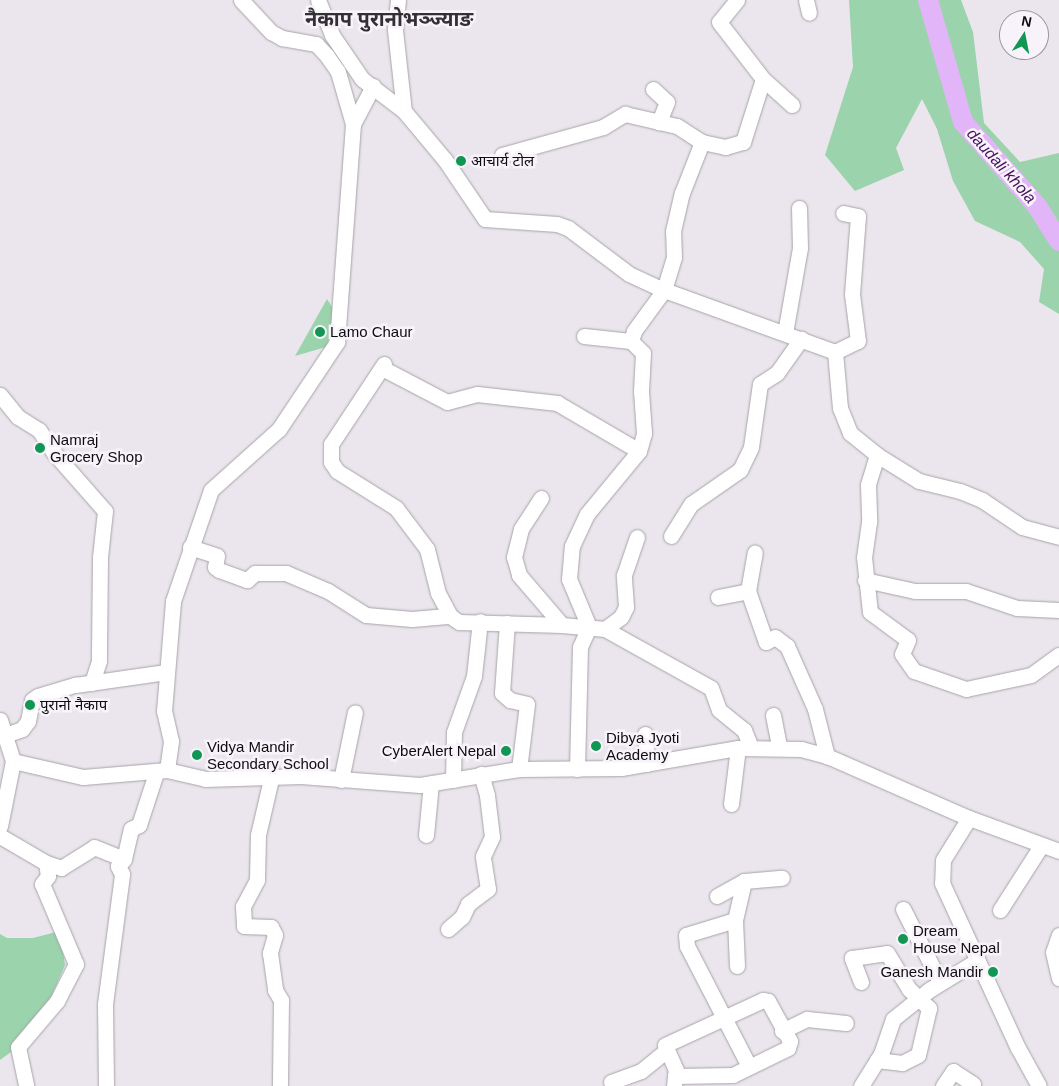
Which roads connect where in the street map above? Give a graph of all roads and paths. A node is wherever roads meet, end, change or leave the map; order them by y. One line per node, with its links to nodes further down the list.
1 (240, 0): 11 (street)
2 (318, 0): 6 (street)
3 (398, 0): 9 (street)
4 (737, 0): 5 (street)
5 (763, 79): 8 (street); 12 (street)
6 (373, 86): 9 (street); 11 (street)
7 (653, 89): 10 (street)
8 (792, 105)
9 (404, 111): 16 (street)
10 (659, 122): 12 (street); 13 (street)
11 (353, 124): 29 (street)
12 (702, 142): 16 (street)
13 (502, 155)
14 (799, 208): 17 (street)
15 (843, 213): 21 (street)
16 (664, 290): 17 (street); 20 (street)
17 (785, 333): 19 (street)
18 (584, 336): 20 (street)
19 (801, 339): 21 (street); 26 (street)
20 (631, 341): 23 (street)
21 (835, 352): 24 (street)
22 (0, 395): 43 (street)
23 (639, 451): 35 (street); 39 (street)
24 (877, 455): 28 (street); 31 (street)
25 (540, 498): 38 (street)
26 (671, 536)
27 (637, 537): 40 (street)
28 (1059, 537)
29 (190, 547): 35 (street); 42 (street)
30 (754, 553): 32 (street)
31 (865, 580): 34 (street); 41 (street)
32 (748, 592): 33 (street); 51 (street)
33 (718, 597)
34 (1059, 610)
35 (450, 616): 36 (street)
36 (480, 621): 37 (street); 60 (street)
37 (507, 623): 38 (street); 54 (street)
38 (562, 624): 39 (street)
39 (589, 627): 40 (street); 55 (street)
40 (605, 629): 50 (street)
41 (1059, 655)
42 (166, 672): 43 (street); 56 (street)
43 (92, 683): 48 (street)
44 (355, 712): 59 (street)
45 (774, 715): 49 (street)
46 (0, 720): 48 (street)
47 (645, 734): 53 (street)
48 (6, 735): 52 (street)
49 (779, 747): 50 (street); 51 (street)
50 (744, 748): 53 (street); 62 (street)
51 (827, 756): 63 (street)
52 (13, 761): 56 (street); 64 (street)
53 (647, 764): 55 (street)
54 (519, 769): 55 (street); 57 (street)
55 (577, 769)
56 (162, 772): 58 (street); 69 (street)
57 (481, 774): 60 (street); 77 (street)
58 (271, 779): 59 (street); 97 (street)
59 (341, 780): 61 (street)
60 (453, 780): 61 (street)
61 (431, 783): 65 (street)
62 (731, 804)
63 (969, 818): 67 (street); 79 (street)
64 (0, 826)
65 (426, 835)
66 (0, 836): 70 (street)
67 (1041, 846): 68 (street); 75 (street)
68 (1059, 851)
69 (124, 859): 70 (street); 96 (street)
70 (46, 863): 95 (street)
71 (782, 878): 72 (street)
72 (744, 881): 73 (street); 76 (street)
73 (717, 896)
74 (903, 909): 83 (street)
75 (1000, 910)
76 (735, 920): 80 (street); 85 (street)
77 (448, 929)
78 (1059, 935): 81 (street)
79 (978, 960): 83 (street); 100 (street)
80 (737, 966)
81 (1059, 978)
82 (861, 982): 84 (street)
83 (940, 982): 84 (street)
84 (917, 998): 89 (street); 89 (street)
85 (721, 1018): 87 (street); 88 (street); 90 (street)
86 (846, 1022): 87 (street)
87 (782, 1031): 90 (street)
88 (666, 1051): 92 (street); 93 (street)
89 (878, 1060): 98 (street)
90 (749, 1066): 91 (street)
91 (736, 1080): 92 (street)
92 (674, 1081)
93 (611, 1082)
94 (973, 1084): 99 (street)
95 (26, 1086)
96 (106, 1086)
97 (280, 1086)
98 (861, 1086)
99 (943, 1086)
100 (1039, 1086)

